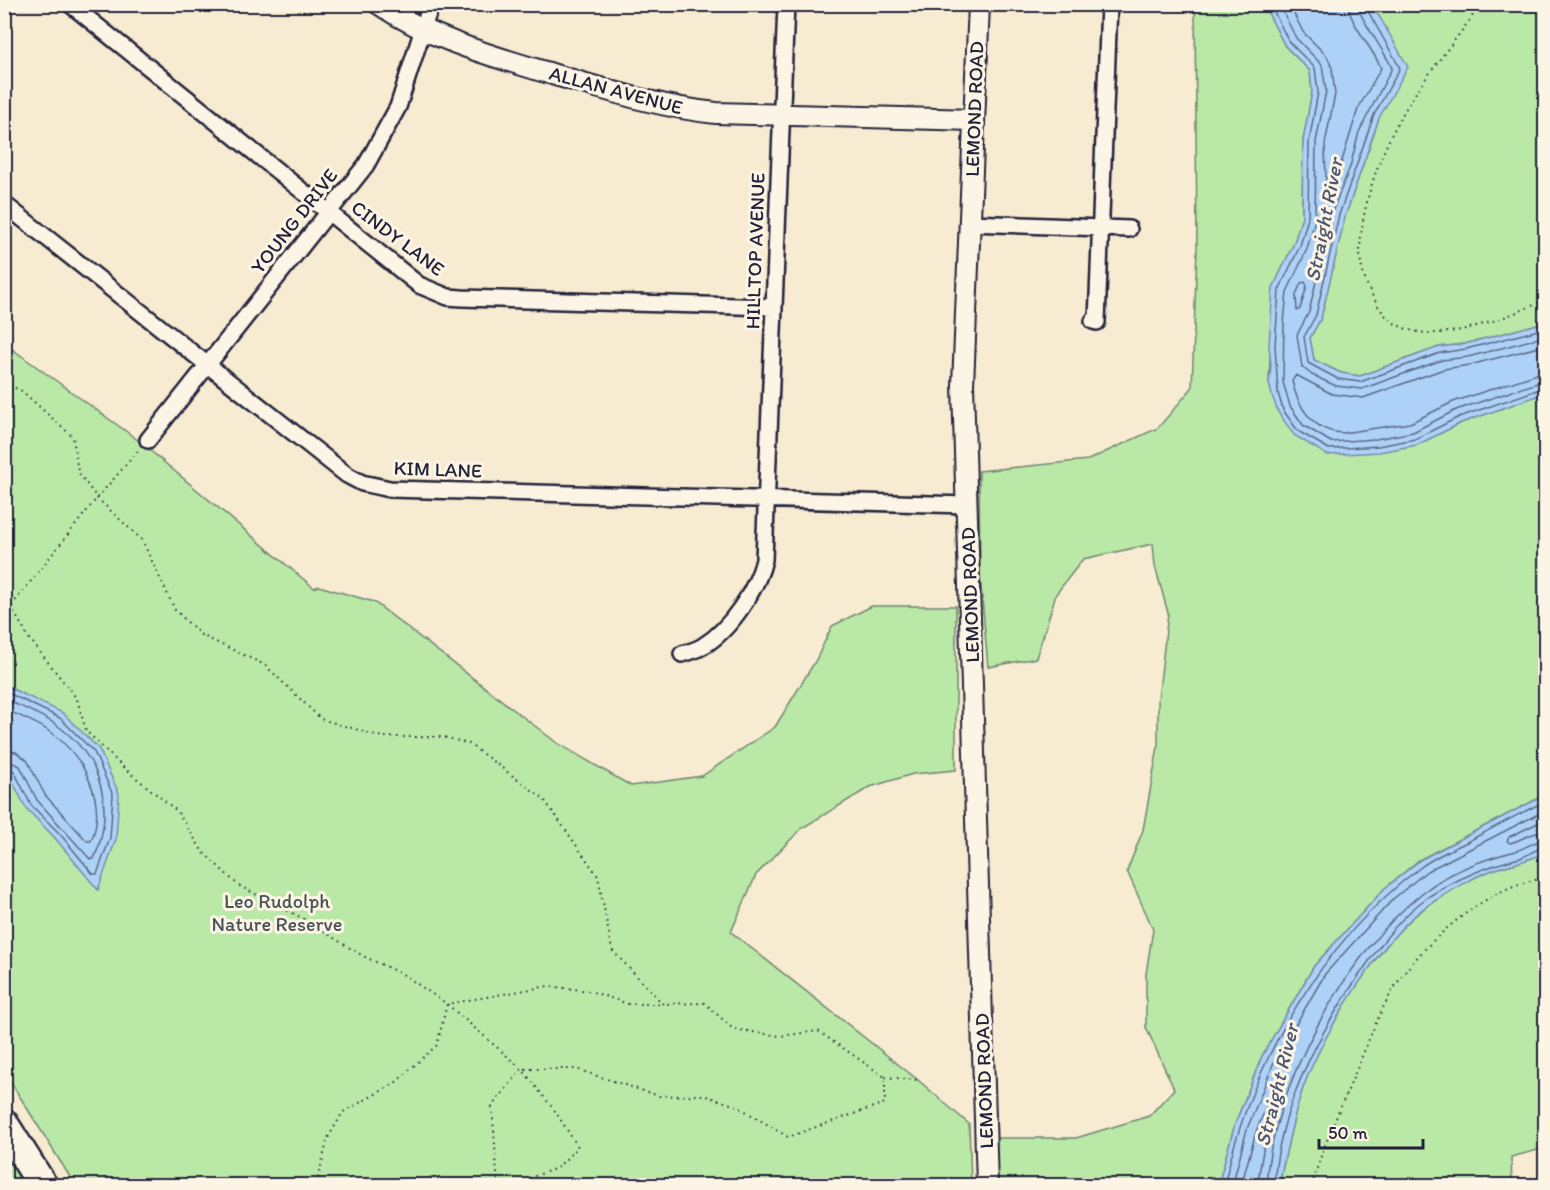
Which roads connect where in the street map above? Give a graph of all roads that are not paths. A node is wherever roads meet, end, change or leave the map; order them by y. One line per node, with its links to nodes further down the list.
1 (70, 4): 11 (street, CINDY LANE)
2 (379, 4): 7 (street, ALLAN AVENUE)
3 (431, 4): 7 (street, YOUNG DRIVE)
4 (786, 4): 8 (street, HILLTOP AVENUE)
5 (978, 4): 9 (street, LEMOND ROAD)
6 (1109, 4): 13 (street)
7 (423, 31): 8 (street, ALLAN AVENUE); 11 (street, YOUNG DRIVE)
8 (782, 115): 9 (street, ALLAN AVENUE); 15 (street, HILLTOP AVENUE)
9 (974, 120): 12 (street, LEMOND ROAD)
10 (4, 204): 17 (street, KIM LANE)
11 (328, 212): 15 (street, CINDY LANE); 17 (street, YOUNG DRIVE)
12 (970, 223): 13 (street); 20 (street, LEMOND ROAD)
13 (1100, 228): 14 (street); 16 (street)
14 (1129, 229)
15 (774, 307): 19 (street, HILLTOP AVENUE)
16 (1093, 321)
17 (207, 365): 18 (street, YOUNG DRIVE); 19 (street, KIM LANE)
18 (143, 446)
19 (766, 500): 20 (street, KIM LANE); 21 (street, HILLTOP AVENUE)
20 (967, 505): 24 (street, LEMOND ROAD)
21 (682, 654)
22 (4, 1124): 23 (highway)
23 (43, 1185)
24 (987, 1185)

